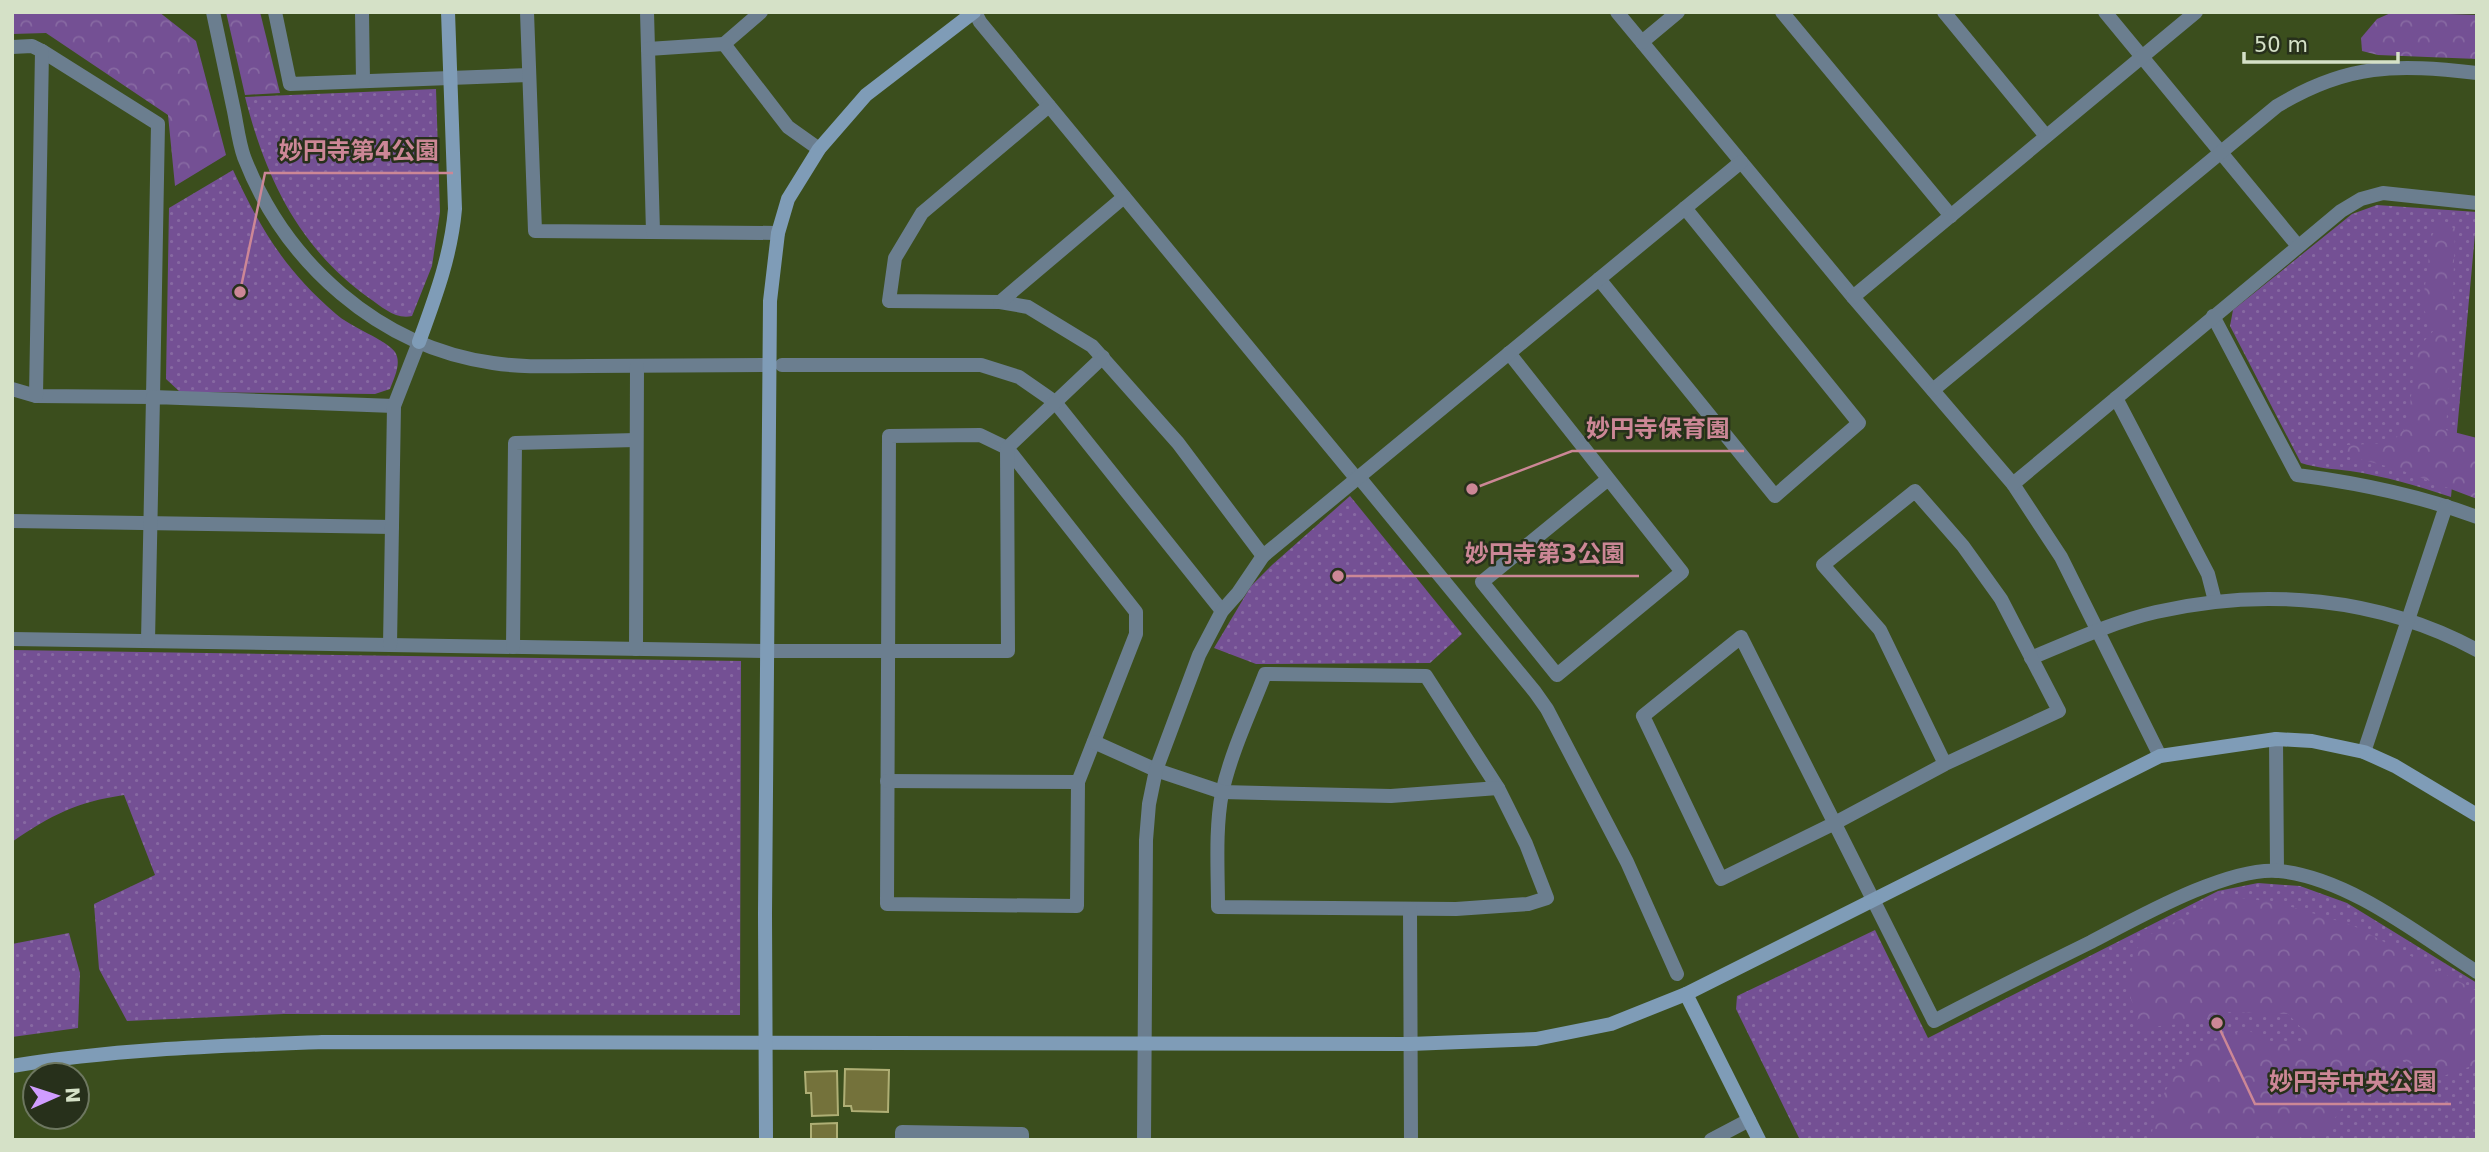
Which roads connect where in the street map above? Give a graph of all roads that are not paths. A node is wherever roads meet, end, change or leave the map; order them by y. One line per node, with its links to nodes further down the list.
1 (213, 12): 41 (street)
2 (275, 12): 24 (street)
3 (362, 12): 24 (street)
4 (448, 12): 23 (street)
5 (527, 12): 22 (street)
6 (647, 12): 18 (street)
7 (761, 12): 16 (street)
8 (974, 12): 25 (street); 27 (street)
9 (1617, 12): 15 (street)
10 (1678, 12): 15 (street)
11 (1782, 12): 33 (street)
12 (1944, 12): 26 (street)
13 (2105, 12): 20 (street)
14 (2196, 12): 20 (street)
15 (1642, 42): 29 (street)
16 (723, 44): 18 (street); 27 (street)
17 (12, 47): 19 (street)
18 (648, 49): 34 (street)
19 (43, 51): 48 (street); 49 (street)
20 (2142, 57): 26 (street); 28 (street)
21 (2477, 73): 28 (street)
22 (529, 75): 23 (street); 34 (street)
23 (450, 78): 24 (street); 41 (street)
24 (363, 81)
25 (1049, 106): 30 (street); 39 (street)
26 (2046, 136): 33 (street)
27 (819, 149): 35 (street)
28 (2221, 152): 36 (street); 47 (street)
29 (1741, 162): 32 (street); 38 (street)
30 (1125, 197): 39 (street); 55 (street)
31 (2477, 203): 36 (street)
32 (1685, 208): 37 (street); 37 (street)
33 (1951, 216): 38 (street)
34 (653, 232): 35 (street)
35 (778, 233): 44 (street)
36 (2298, 246): 40 (street)
37 (1599, 279): 42 (street)
38 (1853, 297): 47 (street)
39 (1000, 302): 43 (street)
40 (2213, 316): 50 (street); 58 (street)
41 (419, 342): 45 (street); 52 (street)
42 (1509, 353): 55 (street); 56 (street)
43 (1103, 357): 51 (street); 63 (street)
44 (775, 365): 45 (street); 51 (street); 74 (street)
45 (637, 366): 53 (street)
46 (12, 389): 48 (street)
47 (1933, 390): 57 (street)
48 (36, 396): 49 (street)
49 (153, 397): 52 (street); 61 (street)
50 (2116, 398): 57 (street); 64 (street)
51 (1055, 402): 54 (street); 65 (street)
52 (394, 406): 62 (street)
53 (636, 440): 71 (street); 72 (street)
54 (1007, 448): 75 (street); 75 (street); 78 (street)
55 (1357, 477): 63 (street); 93 (street)
56 (1607, 480): 56 (street)
57 (2013, 484): 67 (street)
58 (2446, 506): 59 (street); 66 (street)
59 (2477, 517)
60 (12, 521): 61 (street)
61 (150, 523): 62 (street); 69 (street)
62 (392, 527): 70 (street)
63 (1263, 556): 65 (street)
64 (2215, 601): 66 (street); 67 (street)
65 (1222, 611): 82 (street)
66 (2408, 620): 73 (street); 79 (street)
67 (2099, 630): 76 (street); 80 (street)
68 (12, 639): 69 (street)
69 (148, 641): 70 (street)
70 (390, 645): 71 (street)
71 (513, 647): 72 (street)
72 (636, 649): 74 (street)
73 (2477, 650)
74 (768, 651): 75 (street); 95 (street)
75 (888, 651): 83 (street)
76 (2031, 658): 81 (street); 81 (street)
77 (2276, 739): 79 (street); 80 (street); 89 (street)
78 (1094, 742): 82 (street); 84 (street)
79 (2364, 752): 87 (street)
80 (2160, 756): 90 (street)
81 (1945, 764): 88 (street)
82 (1156, 770): 86 (street); 96 (street)
83 (887, 781): 84 (street); 84 (street)
84 (1078, 782)
85 (1498, 788): 86 (street); 86 (street); 91 (street)
86 (1222, 792): 91 (street)
87 (2477, 815)
88 (1835, 823): 88 (street); 90 (street)
89 (2277, 871): 90 (street); 92 (street)
90 (1873, 901): 94 (street)
91 (1410, 909): 97 (street)
92 (2477, 972)
93 (1677, 974)
94 (1686, 994): 97 (street); 99 (street)
95 (766, 1044): 96 (street); 98 (street); 100 (street)
96 (1145, 1044): 97 (street); 103 (street)
97 (1410, 1044): 104 (street)
98 (12, 1066)
99 (1749, 1120): 105 (street); 106 (street)
100 (766, 1140)
101 (902, 1140): 102 (street)
102 (1022, 1140)
103 (1144, 1140)
104 (1411, 1140)
105 (1711, 1140)
106 (1759, 1140)

